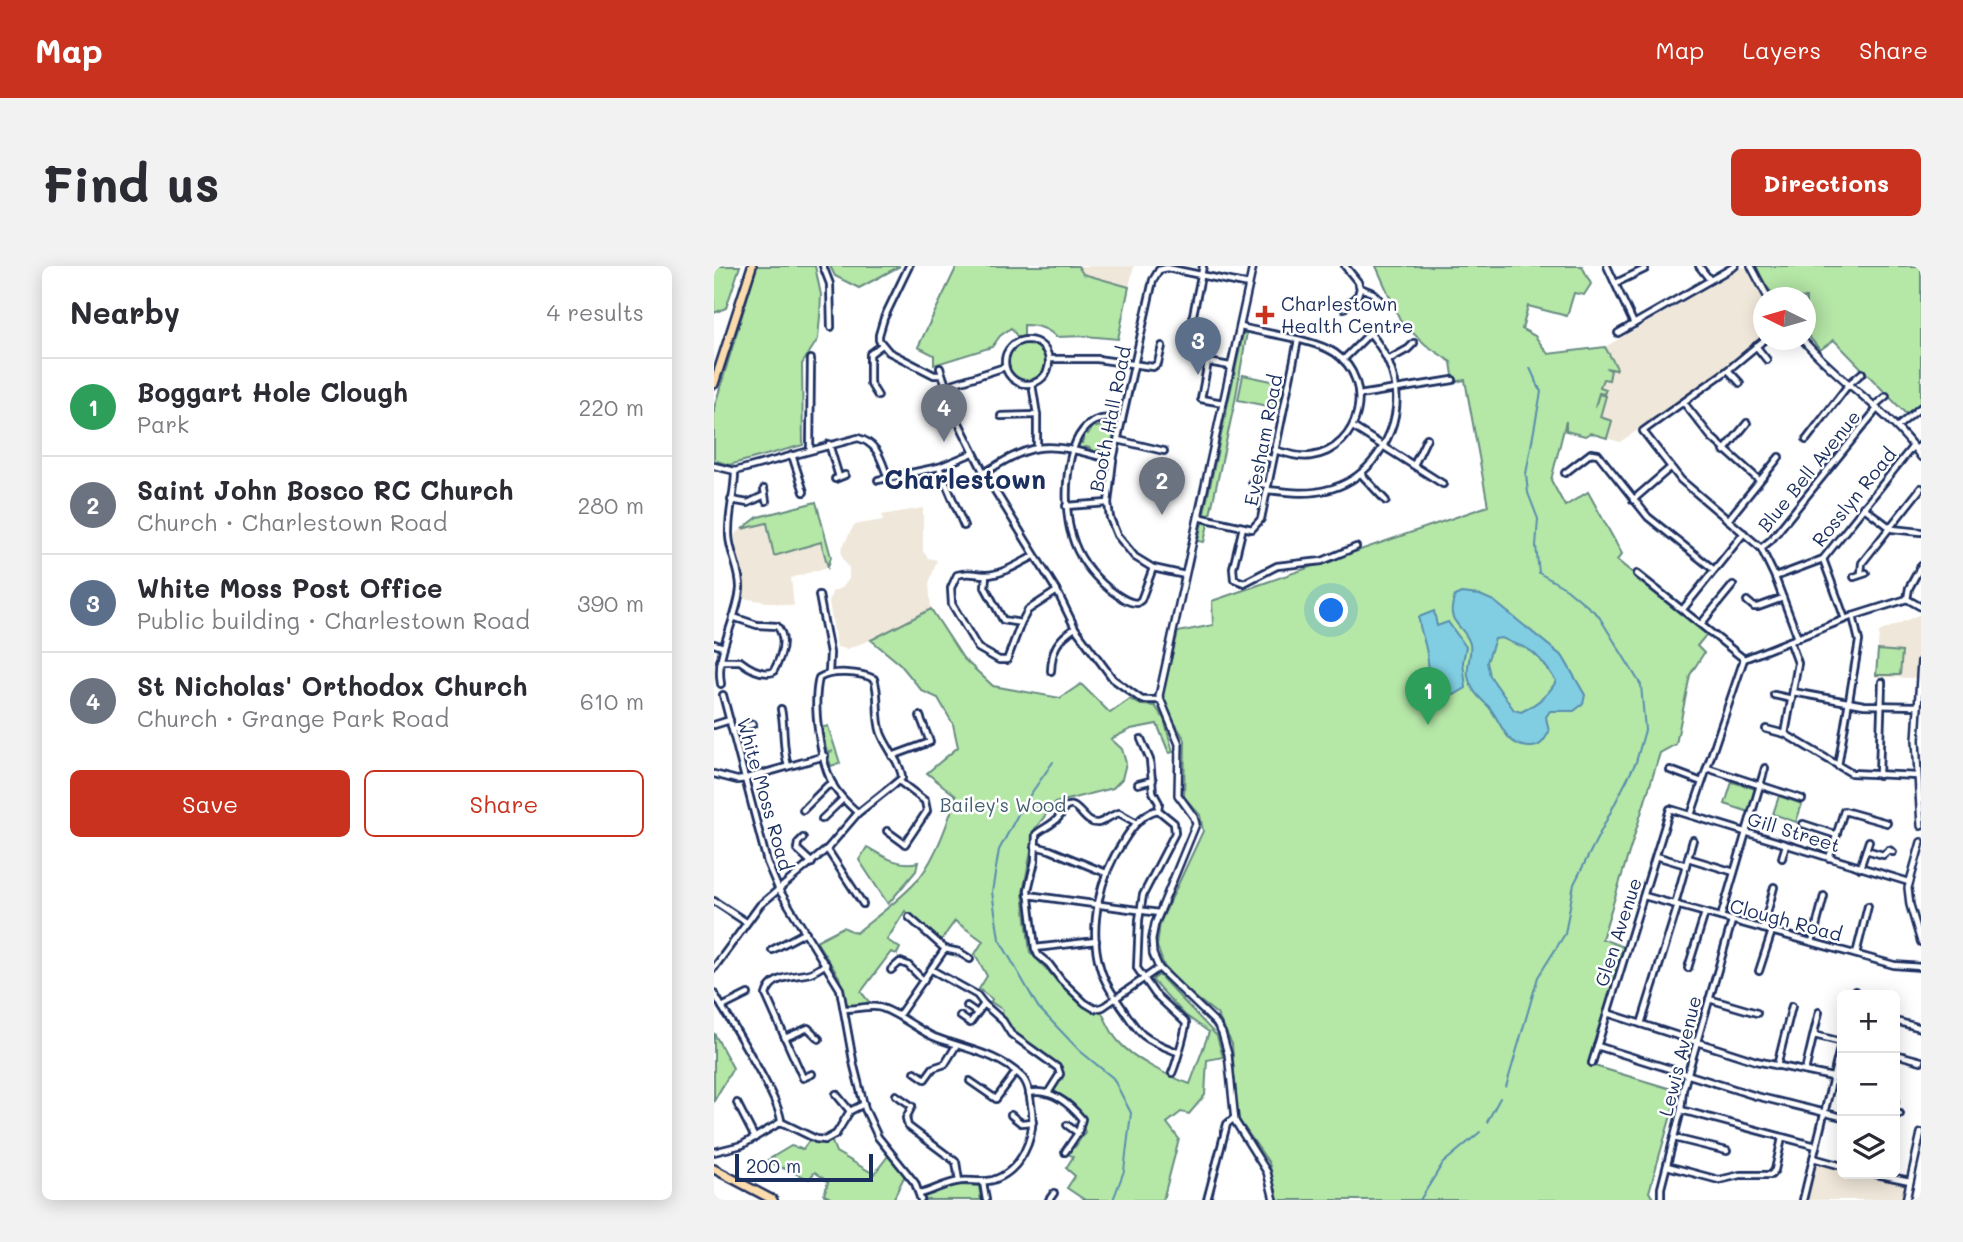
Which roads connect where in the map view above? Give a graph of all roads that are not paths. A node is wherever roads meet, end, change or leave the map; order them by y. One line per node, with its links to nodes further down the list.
1 (752, 266): 47 (main road)
2 (823, 266): 23 (street)
3 (909, 266): 28 (street)
4 (1203, 266): 13 (street)
5 (1253, 266): 16 (street)
6 (1345, 266): 18 (street)
7 (1607, 266): 15 (street)
8 (1699, 266): 14 (street)
9 (1735, 266): 14 (street)
10 (1751, 266): 17 (street)
11 (1158, 268): 13 (street); 38 (street, Booth Hall Road)
12 (1645, 269): 15 (street)
13 (1201, 274): 16 (street); 21 (street)
14 (1710, 280): 22 (street)
15 (1616, 283): 22 (street)
16 (1249, 285): 24 (street)
17 (1762, 287)
18 (1360, 288): 19 (street); 20 (street)
19 (1380, 300)
20 (1344, 308)
21 (1193, 315)
22 (1634, 324): 25 (street)
23 (831, 327)
24 (1241, 327): 26 (street); 39 (street)
25 (1618, 333)
26 (1298, 341): 35 (street); 73 (street, Evesham Road)
27 (1414, 343): 36 (street)
28 (882, 345): 44 (street); 53 (street)
29 (1162, 346): 38 (street)
30 (1753, 349): 42 (street)
31 (1759, 350): 37 (street)
32 (1813, 350): 49 (street)
33 (811, 359): 72 (street)
34 (1049, 359): 38 (street); 40 (street); 48 (street)
35 (1343, 360): 36 (street); 52 (street)
36 (1388, 360): 51 (street)
37 (1767, 360)
38 (1135, 364): 61 (street, Booth Hall Road)
39 (1230, 366): 55 (street); 55 (street)
40 (1005, 367): 48 (street); 50 (street)
41 (940, 368): 44 (street)
42 (1728, 370): 46 (street); 56 (street)
43 (1862, 373): 49 (street)
44 (942, 375): 50 (street)
45 (1452, 380): 51 (street)
46 (1740, 383)
47 (714, 384)
48 (1032, 384): 59 (street)
49 (1849, 384): 58 (street); 67 (street)
50 (946, 386): 77 (street)
51 (1397, 389): 52 (street); 69 (street)
52 (1359, 394): 63 (street)
53 (878, 396)
54 (1886, 396): 58 (street, Blue Bell Avenue)
55 (1223, 402): 110 (street)
56 (1684, 403): 75 (street); 87 (street)
57 (1921, 407): 64 (street)
58 (1875, 408): 64 (street); 118 (street, Blue Bell Avenue)
59 (1037, 415): 60 (street); 71 (street)
60 (1001, 416)
61 (1122, 420): 66 (street, Booth Hall Road); 76 (street)
62 (1747, 423): 75 (street)
63 (1353, 427): 69 (street); 73 (street)
64 (1897, 427): 70 (street)
65 (1427, 438): 84 (street)
66 (1118, 440): 74 (street); 83 (street, Booth Hall Road)
67 (1806, 440)
68 (829, 444): 72 (street); 92 (street); 93 (street)
69 (1385, 446): 84 (street); 91 (street)
70 (1916, 446): 81 (street); 109 (street, Rosslyn Road)
71 (1037, 448): 76 (street); 89 (street)
72 (810, 449): 78 (street)
73 (1274, 450): 82 (street, Evesham Road)
74 (1164, 451)
75 (1724, 451): 95 (street)
76 (1074, 452): 83 (street); 108 (street)
77 (973, 453): 86 (street); 89 (street)
78 (792, 455): 88 (street); 98 (street)
79 (1259, 456): 82 (street)
80 (1779, 457): 95 (street)
81 (1921, 457)
82 (1272, 459): 100 (street, Evesham Road)
83 (1113, 460): 107 (street, Booth Hall Road)
84 (1414, 465): 97 (street)
85 (714, 466): 88 (street)
86 (939, 467): 93 (street); 112 (street)
87 (1670, 468): 105 (street); 111 (street)
88 (735, 471): 104 (street)
89 (984, 473): 119 (street)
90 (1565, 473): 105 (street)
91 (1361, 474): 100 (street); 106 (street)
92 (845, 475)
93 (888, 478): 94 (street)
94 (878, 480)
95 (1759, 480): 111 (street)
96 (1252, 482): 100 (street)
97 (1443, 485)
98 (802, 486): 99 (street); 102 (street)
99 (795, 488)
100 (1267, 488): 113 (street, Evesham Road)
101 (1921, 488): 114 (street)
102 (804, 492)
103 (765, 495): 104 (street)
104 (731, 500): 138 (street)
105 (1633, 500): 123 (street)
106 (1386, 501)
107 (1108, 503): 108 (street); 122 (street, Booth Hall Road)
108 (1066, 506): 122 (street)
109 (1863, 507): 114 (street); 120 (street, Rosslyn Road)
110 (1198, 517): 113 (street, Evesham Road); 126 (street)
111 (1728, 520): 116 (street)
112 (964, 526)
113 (1243, 527): 117 (street)
114 (1889, 527): 115 (street); 128 (street)
115 (1921, 532)
116 (1744, 533): 118 (street); 123 (street)
117 (1356, 547)
118 (1761, 548): 127 (street)
119 (1034, 556): 125 (street); 130 (street)
120 (1823, 559): 127 (street, Rosslyn Road); 139 (street)
121 (1921, 566): 133 (street)
122 (1153, 568): 126 (street, Booth Hall Road)
123 (1713, 569): 136 (street)
124 (1637, 574): 136 (street)
125 (986, 575): 140 (street); 140 (street)
126 (1185, 575): 159 (street)
127 (1775, 577): 132 (street)
128 (1854, 577)
129 (1733, 585): 141 (street)
130 (1057, 591): 140 (street); 142 (street)
131 (819, 595): 151 (street)
132 (1783, 597): 134 (street); 143 (street)
133 (1907, 599): 135 (street); 137 (street)
134 (1746, 601)
135 (1921, 607)
136 (1683, 609): 141 (street)
137 (1853, 616): 139 (street); 160 (street)
138 (733, 617): 146 (street); 148 (street)
139 (1845, 619): 143 (street)
140 (1021, 623)
141 (1700, 624): 147 (street)
142 (1075, 628): 150 (street); 159 (street)
143 (1798, 638): 144 (street)
144 (1790, 641): 147 (street); 155 (street)
145 (714, 644): 146 (street)
146 (723, 646): 148 (street)
147 (1744, 659): 178 (street)
148 (720, 661): 152 (street)
149 (1921, 661): 162 (street)
150 (1051, 671)
151 (829, 673): 173 (street); 174 (street)
152 (716, 675): 154 (street)
153 (1882, 682): 161 (street)
154 (721, 684)
155 (1793, 692): 158 (street); 160 (street)
156 (723, 695): 165 (street, White Moss Road)
157 (1774, 695): 158 (street)
158 (1791, 699): 171 (street)
159 (1159, 700): 238 (street)
160 (1849, 702): 161 (street); 177 (street)
161 (1881, 705): 162 (street); 182 (street)
162 (1918, 706): 168 (street)
163 (781, 709): 176 (street)
164 (920, 716): 174 (street)
165 (730, 720): 167 (street); 170 (street, White Moss Road)
166 (753, 724): 170 (street)
167 (714, 725)
168 (1919, 727): 175 (street)
169 (1766, 729): 171 (street)
170 (733, 730): 184 (street, White Moss Road)
171 (1785, 734): 177 (street)
172 (1141, 739): 185 (street)
173 (825, 756): 176 (street); 188 (street)
174 (892, 756): 186 (street)
175 (1919, 759): 183 (street)
176 (788, 766): 184 (street)
177 (1838, 766): 182 (street)
178 (1707, 768): 187 (street); 190 (street)
179 (1765, 768): 190 (street)
180 (1670, 770): 187 (street)
181 (714, 774): 184 (street)
182 (1879, 775): 183 (street)
183 (1918, 776): 191 (street)
184 (747, 778): 228 (street, White Moss Road)
185 (1153, 780): 189 (street); 196 (street)
186 (899, 781): 197 (street); 205 (street)
187 (1702, 782): 198 (street)
188 (833, 784): 192 (street); 195 (street)
189 (1138, 784)
190 (1760, 786): 193 (street); 206 (street)
191 (1920, 787): 199 (street)
192 (843, 799): 197 (street); 200 (street)
193 (1802, 799)
194 (1670, 809): 198 (street, Gill Street); 217 (street, Glen Avenue)
195 (803, 810)
196 (1158, 810): 201 (street); 237 (street)
197 (858, 813): 214 (street)
198 (1691, 816): 206 (street, Gill Street)
199 (1921, 817): 204 (street)
200 (822, 818)
201 (1137, 823): 213 (street); 225 (street)
202 (1887, 823): 207 (street)
203 (1802, 824): 207 (street)
204 (1921, 826)
205 (887, 831)
206 (1746, 832): 212 (street, Gill Street); 224 (street)
207 (1836, 835): 220 (street)
208 (803, 838): 221 (street)
209 (1693, 840): 218 (street)
210 (1869, 841): 215 (street)
211 (1921, 842): 226 (street)
212 (1786, 845): 219 (street); 220 (street, Gill Street)
213 (1035, 846): 225 (street); 229 (street)
214 (827, 849): 221 (street); 233 (street)
215 (1866, 850): 216 (street); 223 (street)
216 (1893, 852)
217 (1656, 856): 222 (street); 230 (street, Glen Avenue)
218 (1688, 858): 222 (street); 224 (street)
219 (1782, 858)
220 (1829, 858): 223 (street, Gill Street)
221 (812, 863): 228 (street)
222 (1686, 865): 235 (street)
223 (1860, 867): 226 (street, Gill Street)
224 (1734, 872): 241 (street)
225 (1107, 873): 234 (street)
226 (1909, 882): 249 (street)
227 (1774, 887): 244 (street)
228 (778, 888): 243 (street); 246 (street, White Moss Road)
229 (1028, 895): 234 (street); 250 (street)
230 (1644, 896): 235 (street, Clough Road); 276 (street, Glen Avenue)
231 (1824, 896): 248 (street)
232 (714, 901): 243 (street)
233 (863, 904)
234 (1099, 904): 237 (street); 247 (street)
235 (1676, 905): 239 (street, Clough Road); 281 (street)
236 (1868, 906): 253 (street)
237 (1139, 910): 238 (street); 263 (street)
238 (1159, 913): 258 (street)
239 (1705, 913): 241 (street, Clough Road); 259 (street)
240 (909, 917): 251 (street)
241 (1721, 917): 242 (street, Clough Road)
242 (1732, 921): 244 (street, Clough Road); 268 (street, Lewis Avenue)
243 (746, 922): 257 (street)
244 (1763, 929): 245 (street, Clough Road)
245 (1772, 931): 248 (street, Clough Road); 262 (street)
246 (806, 932): 252 (street); 255 (street, White Moss Road)
247 (1097, 941): 250 (street); 267 (street)
248 (1812, 942): 253 (street, Clough Road)
249 (1921, 942)
250 (1035, 948): 267 (street)
251 (945, 949): 254 (street); 261 (street)
252 (772, 950)
253 (1856, 954): 256 (street, Clough Road)
254 (970, 959)
255 (826, 964): 273 (street, White Moss Road); 284 (street)
256 (1921, 967)
257 (714, 968)
258 (1159, 968): 263 (street); 316 (street)
259 (1688, 968)
260 (891, 970): 264 (street)
261 (932, 970): 264 (street); 269 (street)
262 (1759, 971)
263 (1144, 980): 267 (street); 290 (street)
264 (924, 981): 278 (street)
265 (714, 993): 272 (street)
266 (748, 994): 272 (street)
267 (1116, 998): 290 (street)
268 (1709, 999): 277 (street); 287 (street, Lewis Avenue)
269 (984, 1004): 275 (street); 306 (street)
270 (967, 1006): 275 (street)
271 (1792, 1006): 295 (street)
272 (722, 1007): 317 (street)
273 (845, 1009): 278 (street); 310 (street, White Moss Road)
274 (1819, 1012): 283 (street)
275 (977, 1013): 279 (street)
276 (1607, 1013): 281 (street); 289 (street, Glen Avenue)
277 (1756, 1013)
278 (899, 1015): 288 (street)
279 (960, 1016)
280 (1900, 1022): 282 (street)
281 (1641, 1024): 287 (street)
282 (1921, 1028)
283 (1814, 1035): 286 (street); 296 (street)
284 (785, 1038): 285 (street); 300 (street)
285 (819, 1039)
286 (1837, 1040)
287 (1698, 1041): 295 (street); 301 (street, Lewis Avenue)
288 (956, 1046): 297 (street); 298 (street)
289 (1597, 1046): 294 (street, Glen Avenue); 301 (street)
290 (1177, 1052): 299 (street)
291 (1839, 1053): 302 (street)
292 (1900, 1055): 293 (street)
293 (1921, 1061)
294 (1591, 1063)
295 (1777, 1066): 296 (street)
296 (1805, 1071): 302 (street)
297 (915, 1072)
298 (1016, 1072): 304 (street); 305 (street)
299 (1172, 1073)
300 (812, 1074)
301 (1688, 1074): 311 (street, Lewis Avenue); 313 (street)
302 (1833, 1077): 303 (street); 313 (street)
303 (1837, 1078)
304 (970, 1081)
305 (1029, 1093): 306 (street); 318 (street)
306 (1048, 1093): 320 (street)
307 (836, 1094): 312 (street)
308 (897, 1095): 335 (street)
309 (737, 1103): 322 (street)
310 (864, 1104): 312 (street); 339 (street, White Moss Road)
311 (1681, 1110): 323 (street, Lewis Avenue); 324 (street)
312 (850, 1111): 317 (street)
313 (1824, 1113): 315 (street); 325 (street)
314 (1011, 1115): 318 (street)
315 (1838, 1116)
316 (1234, 1118): 343 (street); 344 (street)
317 (781, 1122): 322 (street)
318 (1033, 1122): 337 (street)
319 (1067, 1125): 320 (street)
320 (1078, 1133): 327 (street)
321 (1921, 1136): 330 (street)
322 (755, 1138): 326 (street)
323 (1674, 1138): 328 (street); 332 (street, Lewis Avenue)
324 (1782, 1138): 325 (street); 332 (street)
325 (1816, 1146): 329 (street)
326 (714, 1152)
327 (1065, 1152)
328 (1727, 1152)
329 (1813, 1158): 331 (street); 346 (street)
330 (1918, 1164): 336 (street)
331 (1837, 1165)
332 (1667, 1166): 345 (street, Lewis Avenue)
333 (714, 1169): 340 (main road)
334 (1900, 1179): 336 (street)
335 (959, 1181): 337 (street); 339 (street)
336 (1910, 1181): 347 (street)
337 (984, 1182): 341 (street)
338 (1054, 1193): 342 (street)
339 (920, 1197)
340 (773, 1200)
341 (986, 1200)
342 (1049, 1200)
343 (1207, 1200)
344 (1273, 1200)
345 (1661, 1200)
346 (1803, 1200)
347 (1906, 1200)

